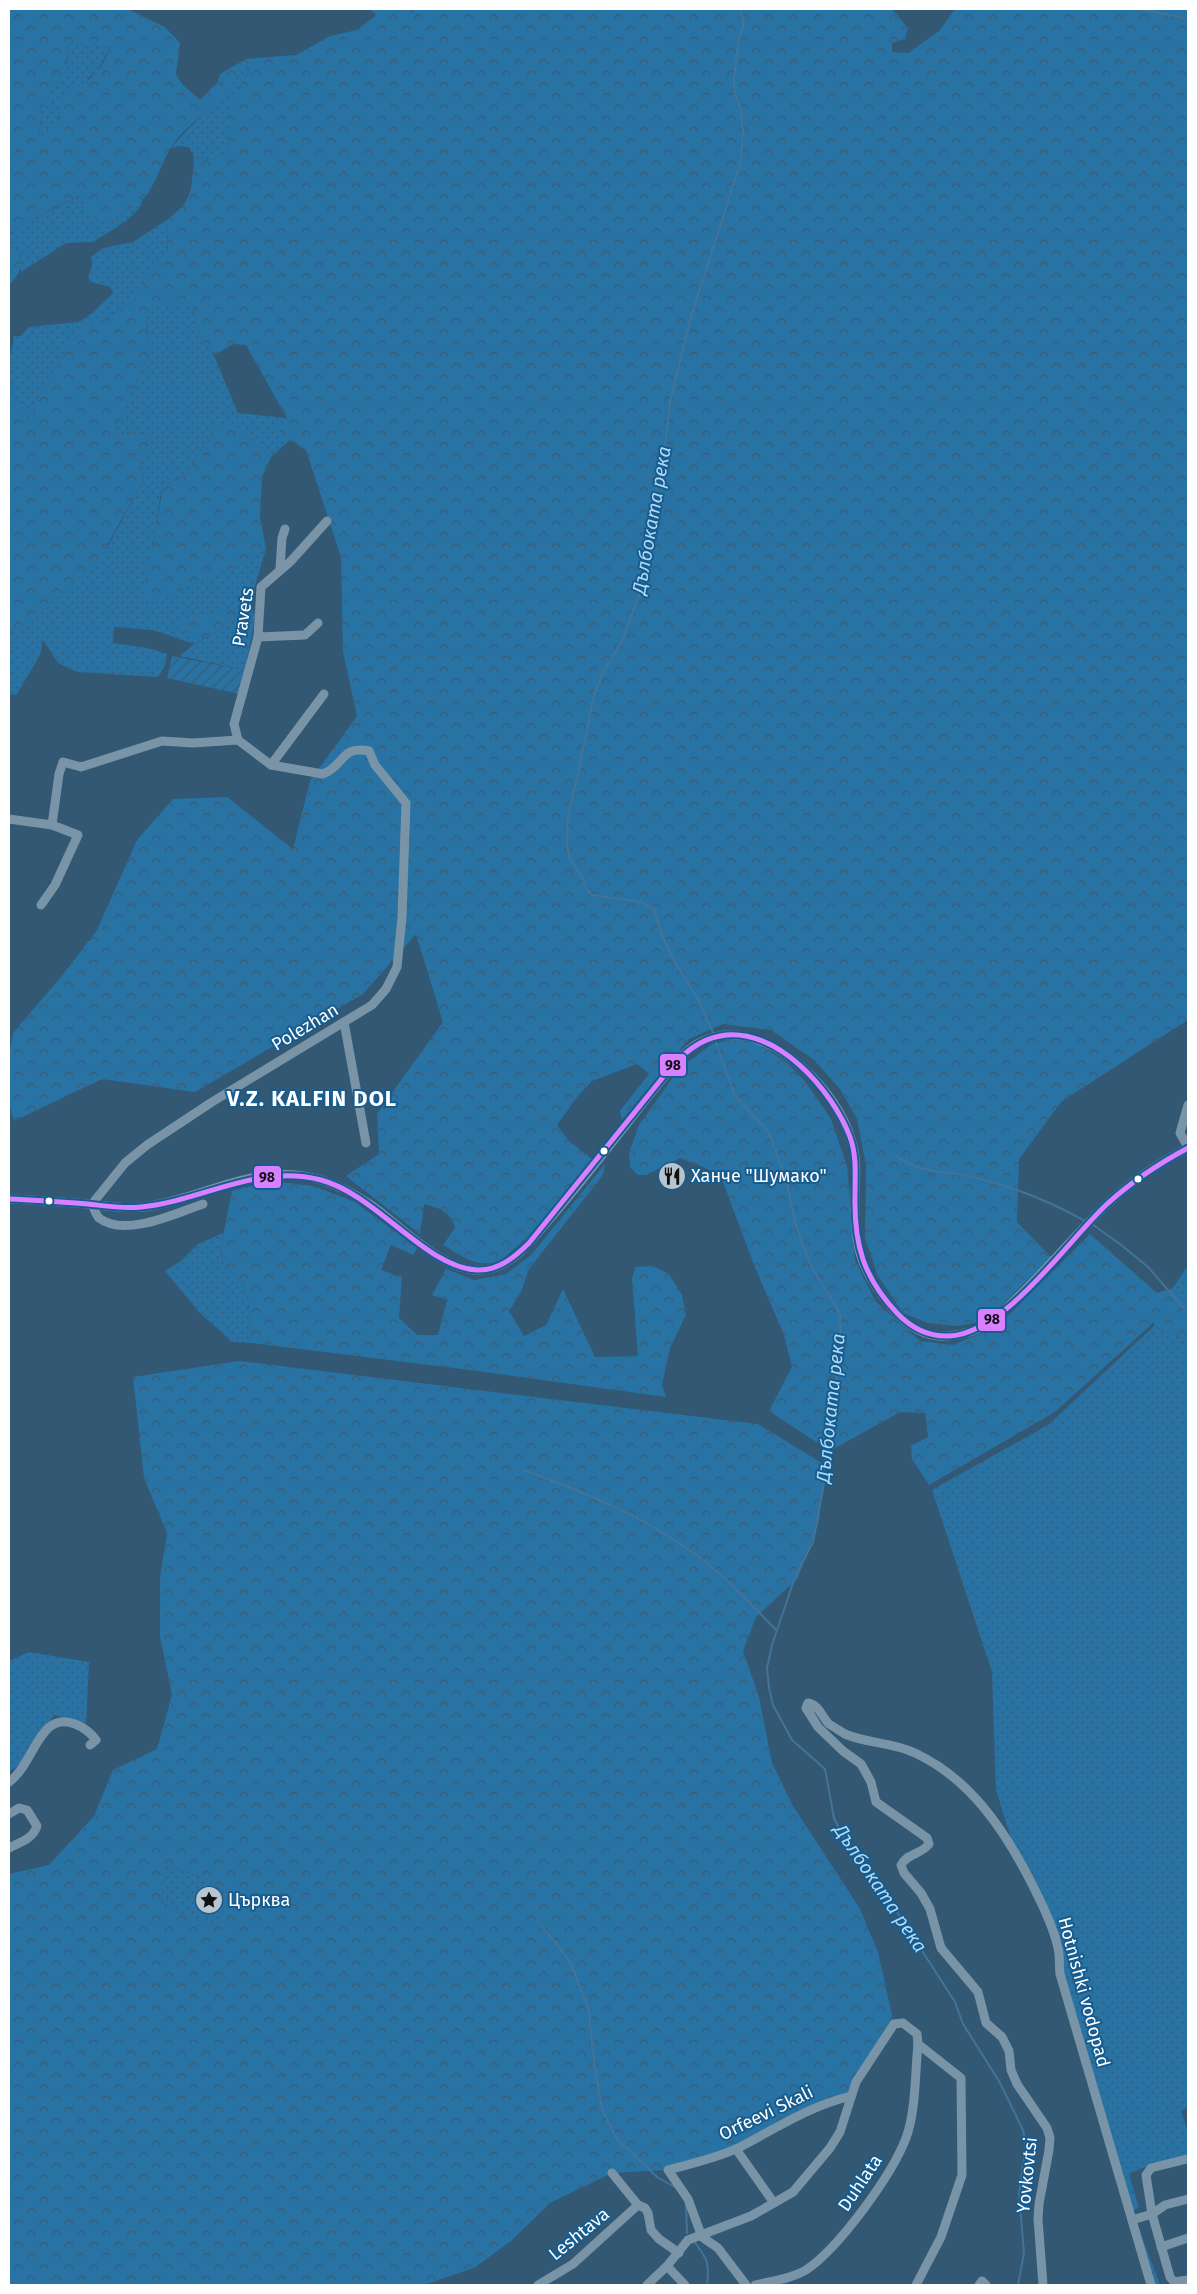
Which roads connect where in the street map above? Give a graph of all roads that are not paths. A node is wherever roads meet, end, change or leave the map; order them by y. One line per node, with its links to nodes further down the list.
1 (327, 521): 3 (street, Pravets)
2 (285, 529): 3 (street)
3 (280, 568): 5 (street, Pravets)
4 (318, 623): 5 (street)
5 (258, 638): 7 (street, Pravets)
6 (324, 694): 8 (street)
7 (238, 740): 8 (street); 10 (street)
8 (271, 765): 12 (street, Polezhan)
9 (9, 819): 10 (street)
10 (52, 825): 11 (street)
11 (41, 905)
12 (344, 1022): 14 (street); 17 (street, Polezhan)
13 (1188, 1105): 15 (street)
14 (366, 1143)
15 (1188, 1148): 17 (street)
16 (9, 1198): 17 (street)
17 (92, 1204): 18 (street)
18 (203, 1204)
19 (808, 1703): 33 (street, Hotnishki vodopad); 46 (street, Yovkovtsi)
20 (90, 1745): 21 (street)
21 (9, 1782)
22 (9, 1814): 23 (street)
23 (9, 1848)
24 (918, 2044): 25 (street); 44 (street, Duhlata); 45 (street)
25 (851, 2096): 26 (street, Orfeevi Skali); 30 (street)
26 (736, 2149): 30 (street); 34 (street, Orfeevi Skali)
27 (1187, 2159): 32 (street)
28 (612, 2173): 31 (street)
29 (1188, 2199): 32 (street)
30 (774, 2203): 34 (street)
31 (638, 2204): 37 (street); 40 (street, Leshtava)
32 (1152, 2214): 33 (street); 36 (street)
33 (1132, 2220): 47 (street, Hotnishki vodopad)
34 (702, 2237): 37 (street); 43 (street)
35 (1188, 2238): 36 (street)
36 (1161, 2247): 39 (street)
37 (679, 2253): 38 (street)
38 (667, 2266): 41 (street); 42 (street)
39 (1188, 2280)
40 (538, 2285)
41 (647, 2285)
42 (685, 2285)
43 (746, 2285)
44 (755, 2285)
45 (916, 2285)
46 (1043, 2285)
47 (1151, 2285)

